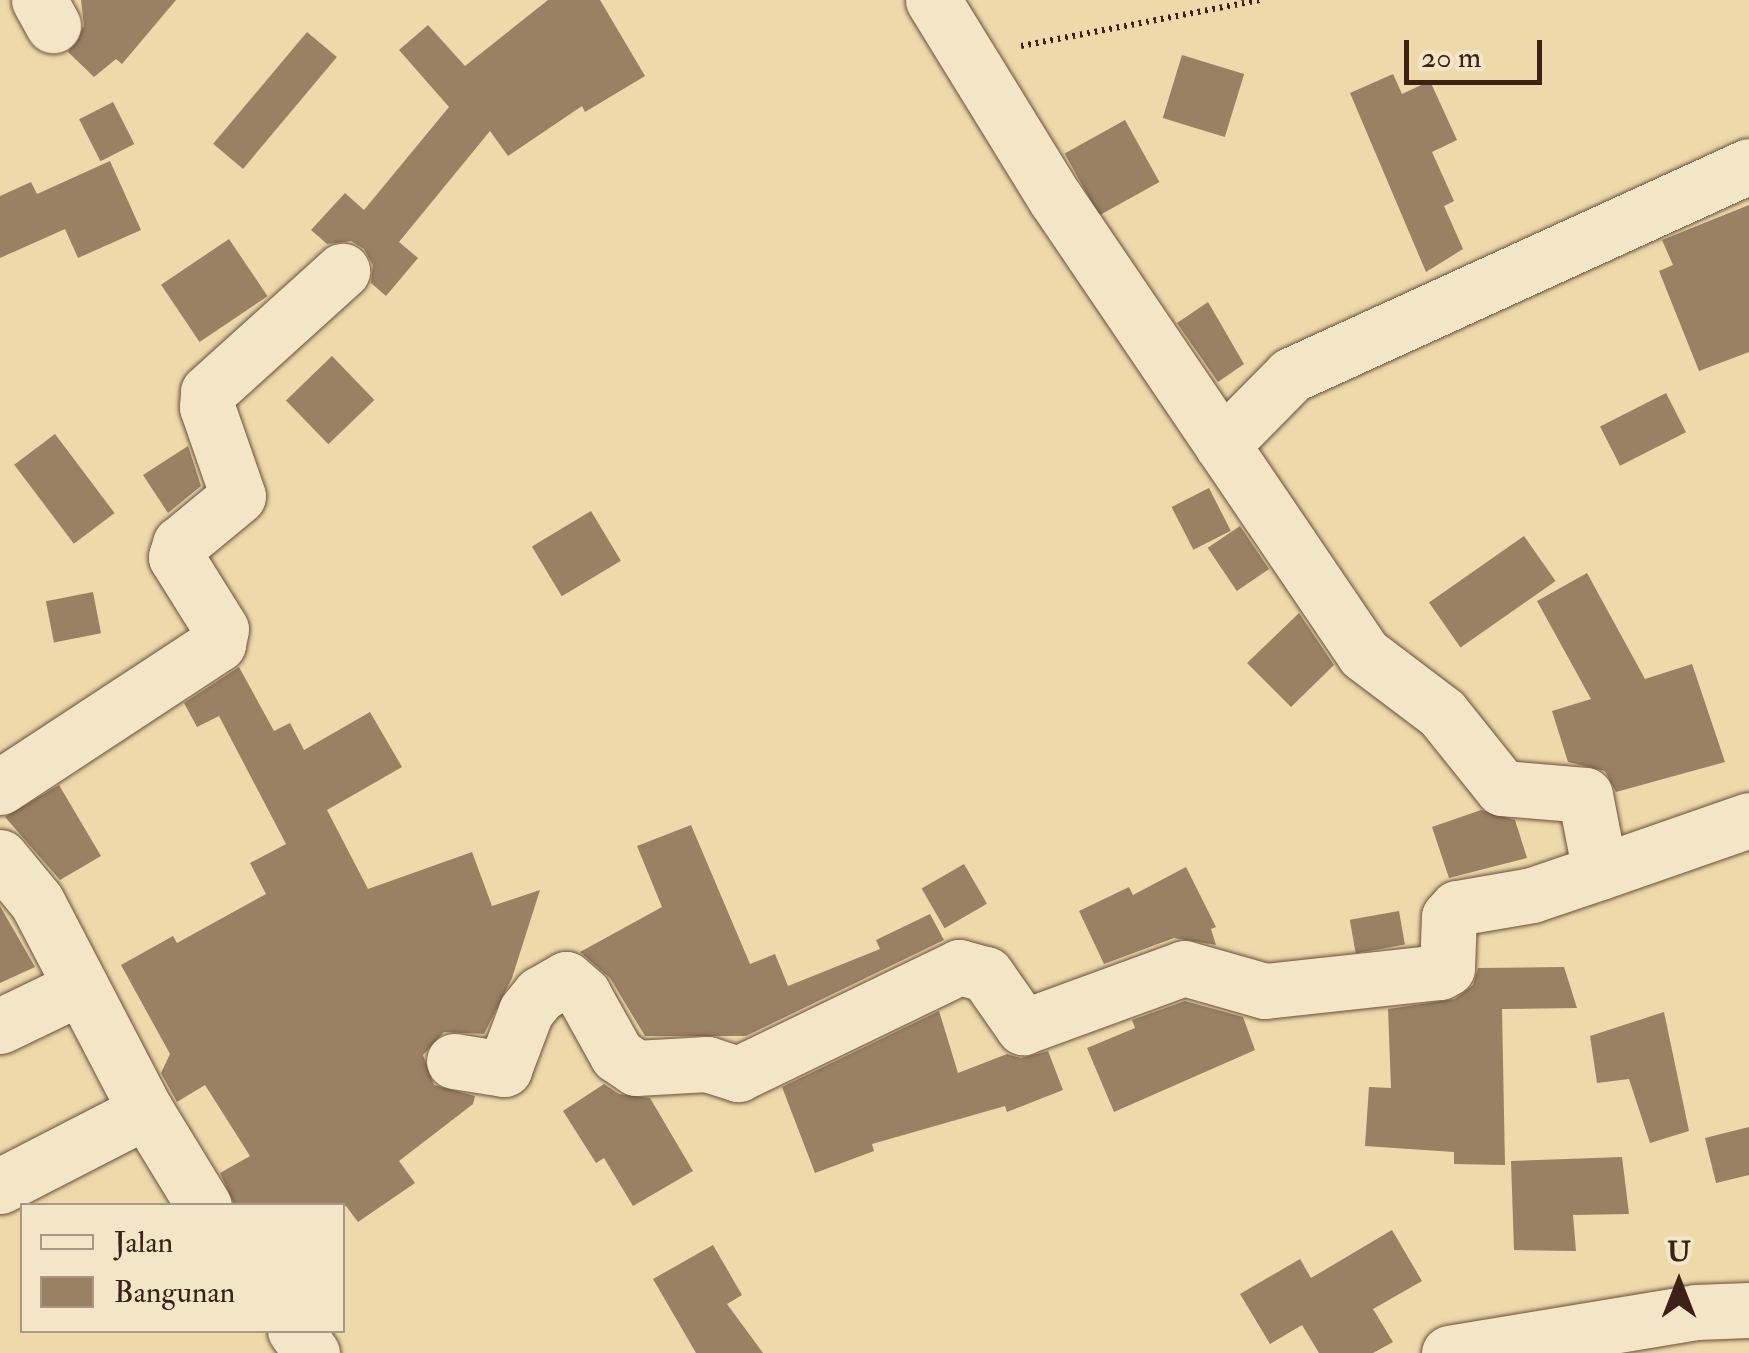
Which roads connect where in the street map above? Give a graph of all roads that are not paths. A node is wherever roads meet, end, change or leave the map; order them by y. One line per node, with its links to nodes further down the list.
1 (932, 0): 4 (street)
2 (1749, 166): 4 (street)
3 (342, 272): 5 (street)
4 (1222, 445): 8 (street)
5 (0, 787)
6 (1749, 820): 8 (street)
7 (0, 857): 9 (street)
8 (1600, 872): 11 (street)
9 (82, 987): 10 (street); 12 (street)
10 (0, 1026)
11 (454, 1061)
12 (146, 1111): 13 (street); 14 (street)
13 (0, 1186)
14 (202, 1203)
15 (1749, 1310): 16 (street)
16 (1449, 1353)

